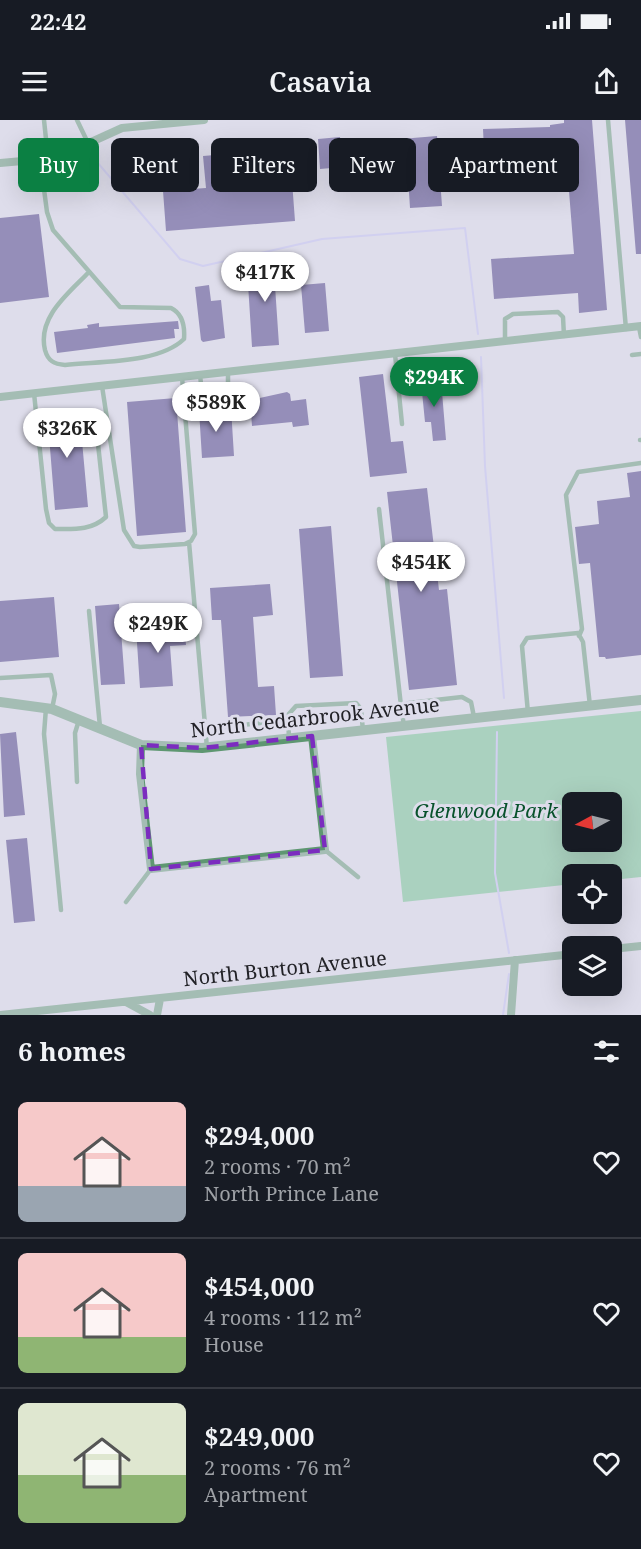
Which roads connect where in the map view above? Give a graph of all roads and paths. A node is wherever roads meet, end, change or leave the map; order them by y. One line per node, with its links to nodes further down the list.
1 (44, 120): 5 (lane)
2 (77, 120): 6 (lane)
3 (204, 120): 7 (street)
4 (608, 120): 13 (lane)
5 (44, 138)
6 (86, 138)
7 (99, 138)
8 (18, 161): 9 (street)
9 (0, 163)
10 (45, 192): 11 (lane)
11 (89, 272): 11 (lane)
12 (640, 326): 13 (street); 15 (lane)
13 (626, 329): 14 (street)
14 (564, 336): 16 (street); 16 (lane)
15 (641, 337)
16 (505, 342): 17 (street)
17 (395, 354): 20 (street); 26 (lane)
18 (641, 354): 19 (lane)
19 (632, 355)
20 (228, 372): 21 (street); 21 (lane)
21 (200, 375): 22 (street)
22 (182, 377): 23 (street); 30 (lane)
23 (102, 386): 24 (street); 27 (lane)
24 (34, 393): 25 (street); 27 (lane)
25 (0, 397)
26 (402, 424)
27 (108, 425): 30 (lane)
28 (641, 464): 32 (lane)
29 (379, 509): 36 (lane)
30 (189, 542): 44 (lane)
31 (89, 611): 45 (lane)
32 (579, 636): 37 (lane); 39 (lane)
33 (0, 678): 38 (lane)
34 (641, 700): 37 (street, North Cedarbrook Avenue)
35 (0, 702): 38 (street, North Cedarbrook Avenue)
36 (401, 706): 40 (lane); 43 (lane)
37 (590, 706): 39 (street, North Cedarbrook Avenue)
38 (49, 709): 41 (street, North Cedarbrook Avenue); 56 (lane)
39 (528, 713): 40 (street, North Cedarbrook Avenue)
40 (475, 719): 43 (street, North Cedarbrook Avenue)
41 (79, 720): 45 (street, North Cedarbrook Avenue); 51 (lane)
42 (287, 720): 44 (lane); 46 (lane); 48 (lane)
43 (404, 726): 46 (street, North Cedarbrook Avenue)
44 (205, 729): 50 (lane)
45 (100, 730): 49 (street, North Cedarbrook Avenue)
46 (363, 731): 47 (street, North Cedarbrook Avenue)
47 (312, 736): 48 (street, North Cedarbrook Avenue); 52 (street)
48 (289, 739): 50 (street, North Cedarbrook Avenue)
49 (141, 745): 50 (street, North Cedarbrook Avenue); 53 (street)
50 (207, 748)
51 (77, 782)
52 (325, 850): 53 (street); 54 (lane)
53 (151, 869): 55 (lane)
54 (358, 877)
55 (126, 902)
56 (61, 910)
57 (641, 946): 58 (street)
58 (622, 948)
59 (562, 955): 60 (street, North Burton Avenue)
60 (515, 960): 61 (street, North Burton Avenue); 66 (street)
61 (160, 999): 62 (street, North Burton Avenue); 65 (street)
62 (126, 1002): 63 (street, North Burton Avenue); 64 (street)
63 (0, 1015)
64 (150, 1015)
65 (157, 1015)
66 (511, 1015)

